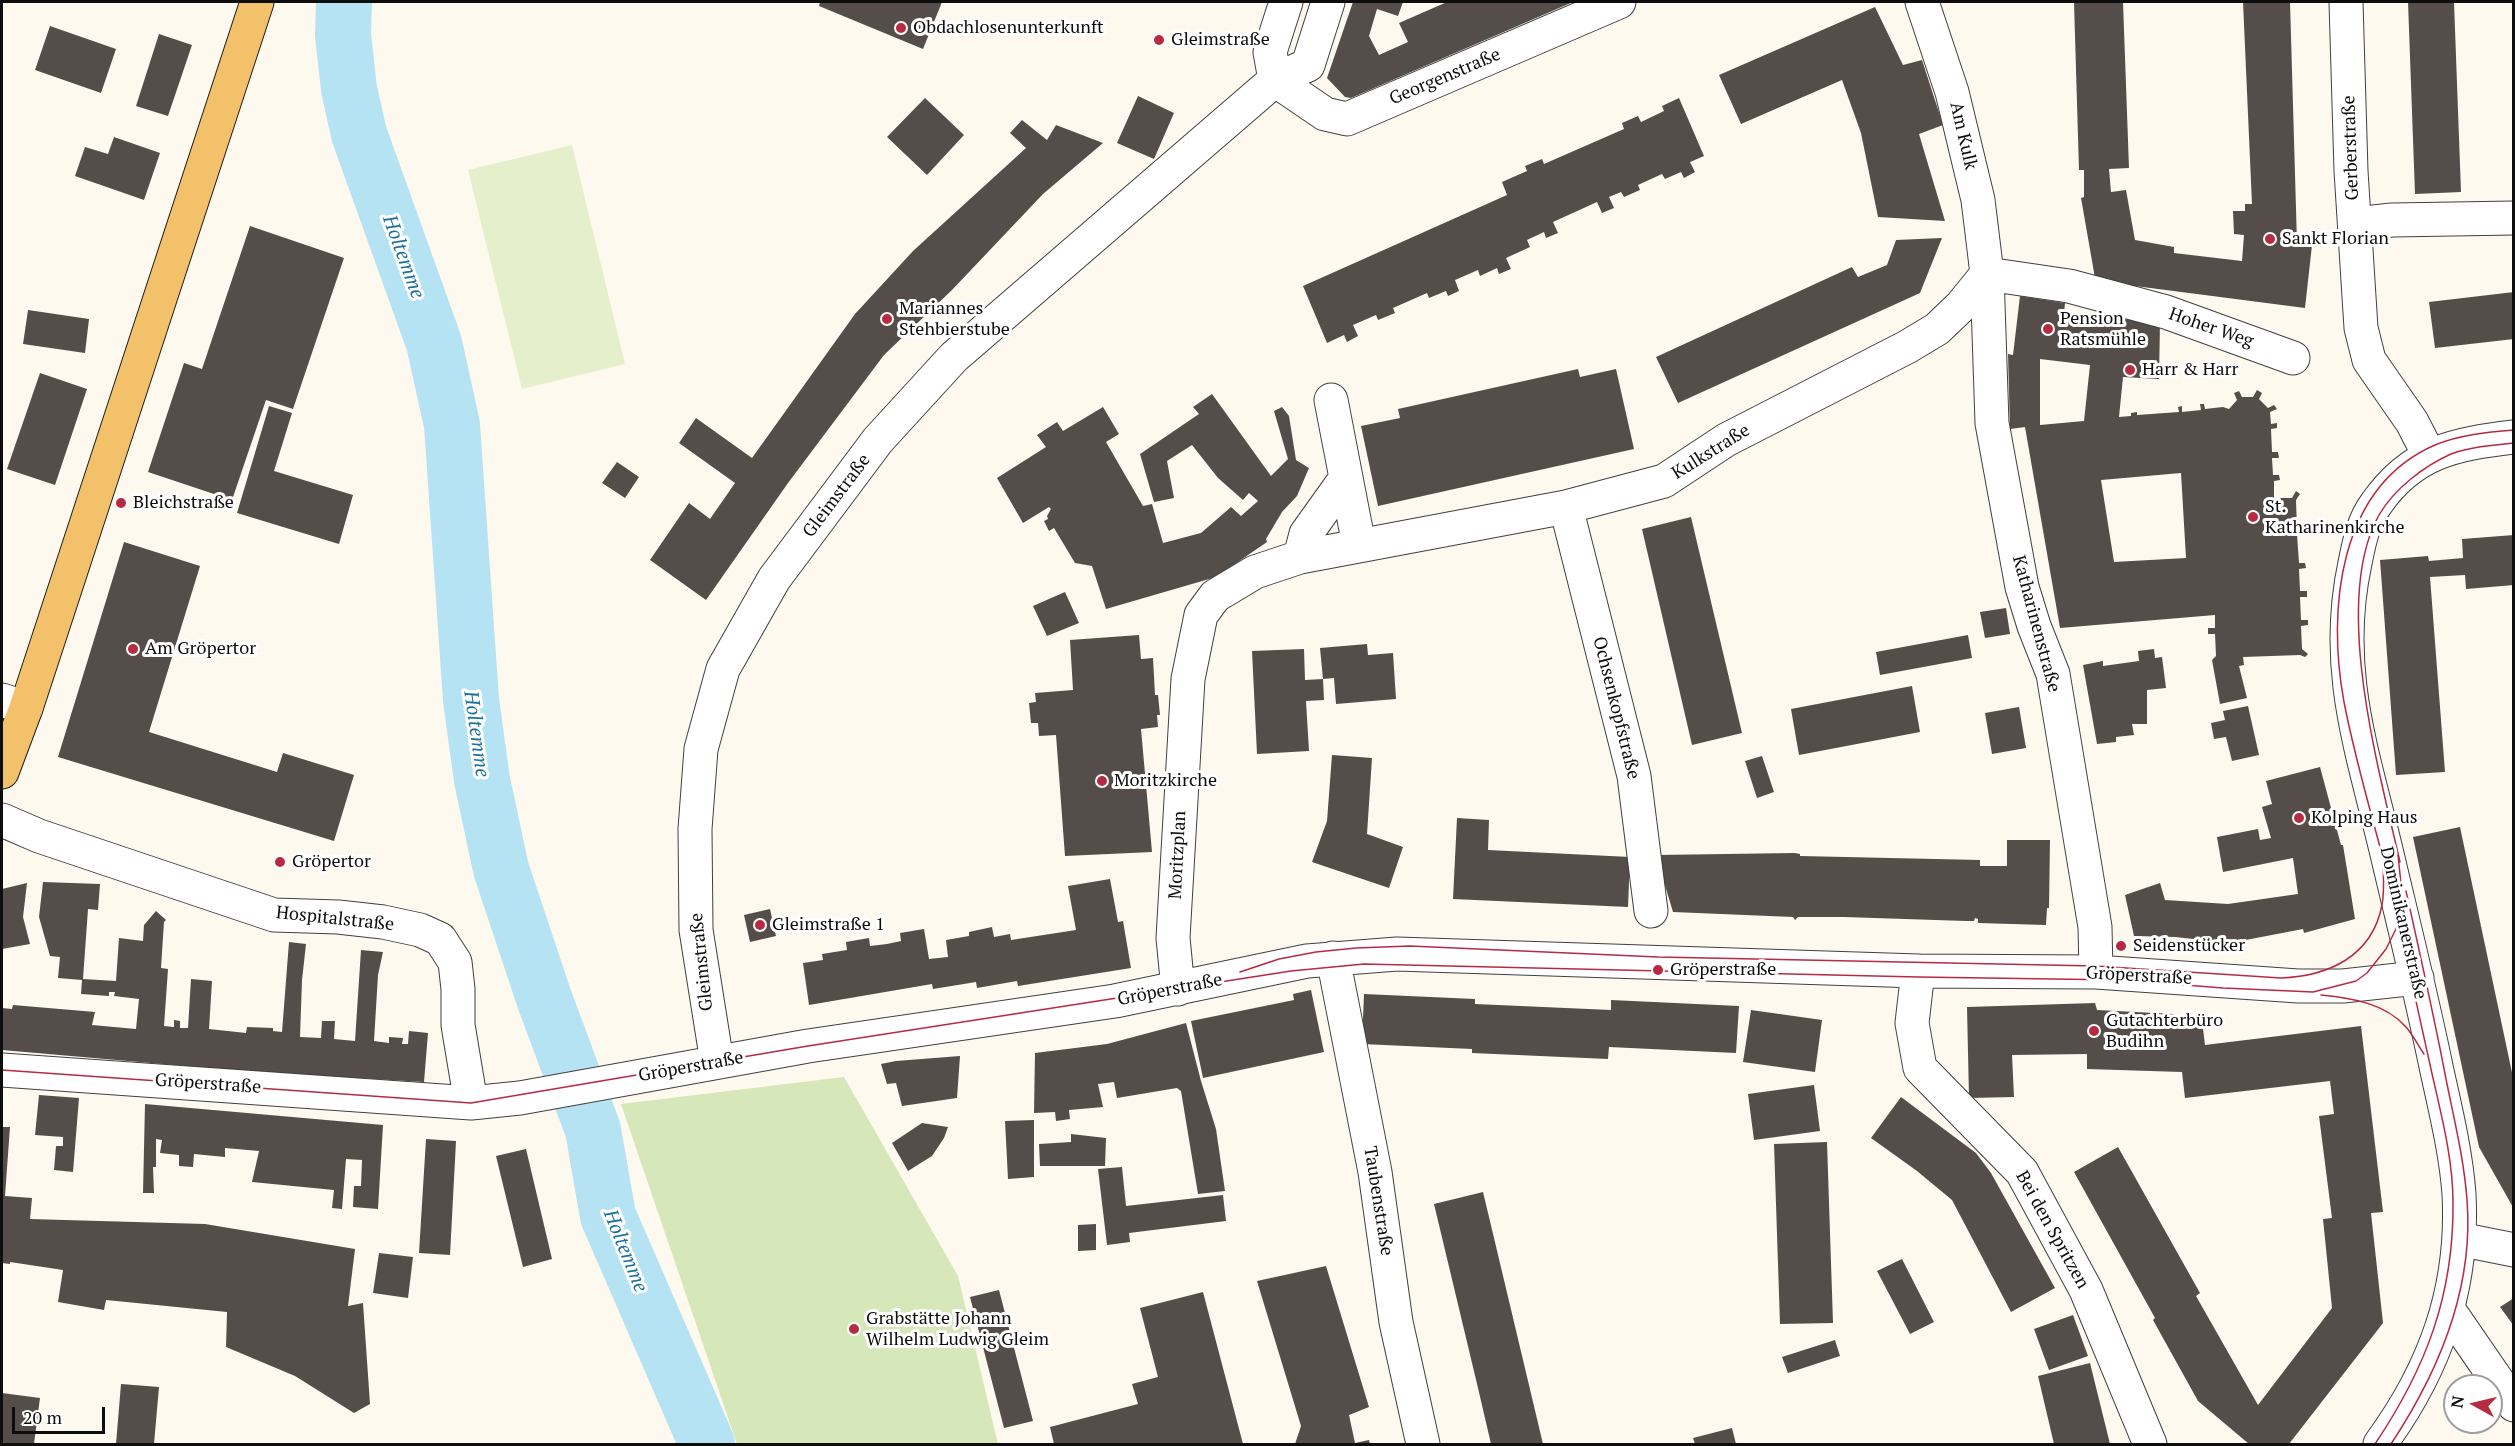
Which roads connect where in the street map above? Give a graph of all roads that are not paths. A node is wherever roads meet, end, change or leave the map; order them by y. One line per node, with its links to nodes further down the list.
1 (257, 2): 20 (main road)
2 (1286, 2): 7 (street)
3 (1328, 2): 7 (street, Gleimstraße)
4 (1619, 2): 7 (street, Georgenstraße)
5 (1922, 2): 10 (street, Am Kulk)
6 (2346, 2): 9 (street, Gerberstraße)
7 (1275, 80): 29 (street, Gleimstraße)
8 (2514, 218): 9 (street)
9 (2355, 224): 14 (street, Gerberstraße)
10 (1987, 274): 11 (street, Hoher Weg); 16 (street, Kulkstraße); 26 (street, Katharinenstraße)
11 (2293, 357)
12 (1331, 400): 15 (street)
13 (2514, 437): 14 (street)
14 (2429, 455): 27 (street, Dominikanerstraße)
15 (1346, 478): 17 (street); 18 (street)
16 (1566, 507): 17 (street, Kulkstraße); 23 (street, Ochsenkopfstraße)
17 (1359, 545): 18 (street, Kulkstraße)
18 (1300, 557): 19 (street, Kulkstraße)
19 (1201, 615): 28 (street, Moritzplan)
20 (14, 704): 21 (main road)
21 (2, 772)
22 (2, 820): 31 (street, Hospitalstraße)
23 (1651, 911)
24 (1333, 958): 25 (street, Gröperstraße); 28 (street, Gröperstraße); 36 (street, Taubenstraße)
25 (1918, 971): 26 (street, Gröperstraße); 37 (street, Bei den Spritzen)
26 (2096, 972): 27 (street, Gröperstraße)
27 (2417, 978): 32 (street, Dominikanerstraße)
28 (1178, 989): 29 (street, Gröperstraße)
29 (717, 1062): 31 (street, Gröperstraße)
30 (2, 1070): 31 (street, Gröperstraße)
31 (471, 1103)
32 (2459, 1239): 33 (street); 34 (street, Dominikanerstraße)
33 (2514, 1250)
34 (2448, 1309): 35 (street); 38 (street, Dominikanerstraße)
35 (2514, 1405)
36 (1423, 1444)
37 (2150, 1444)
38 (2380, 1444)

